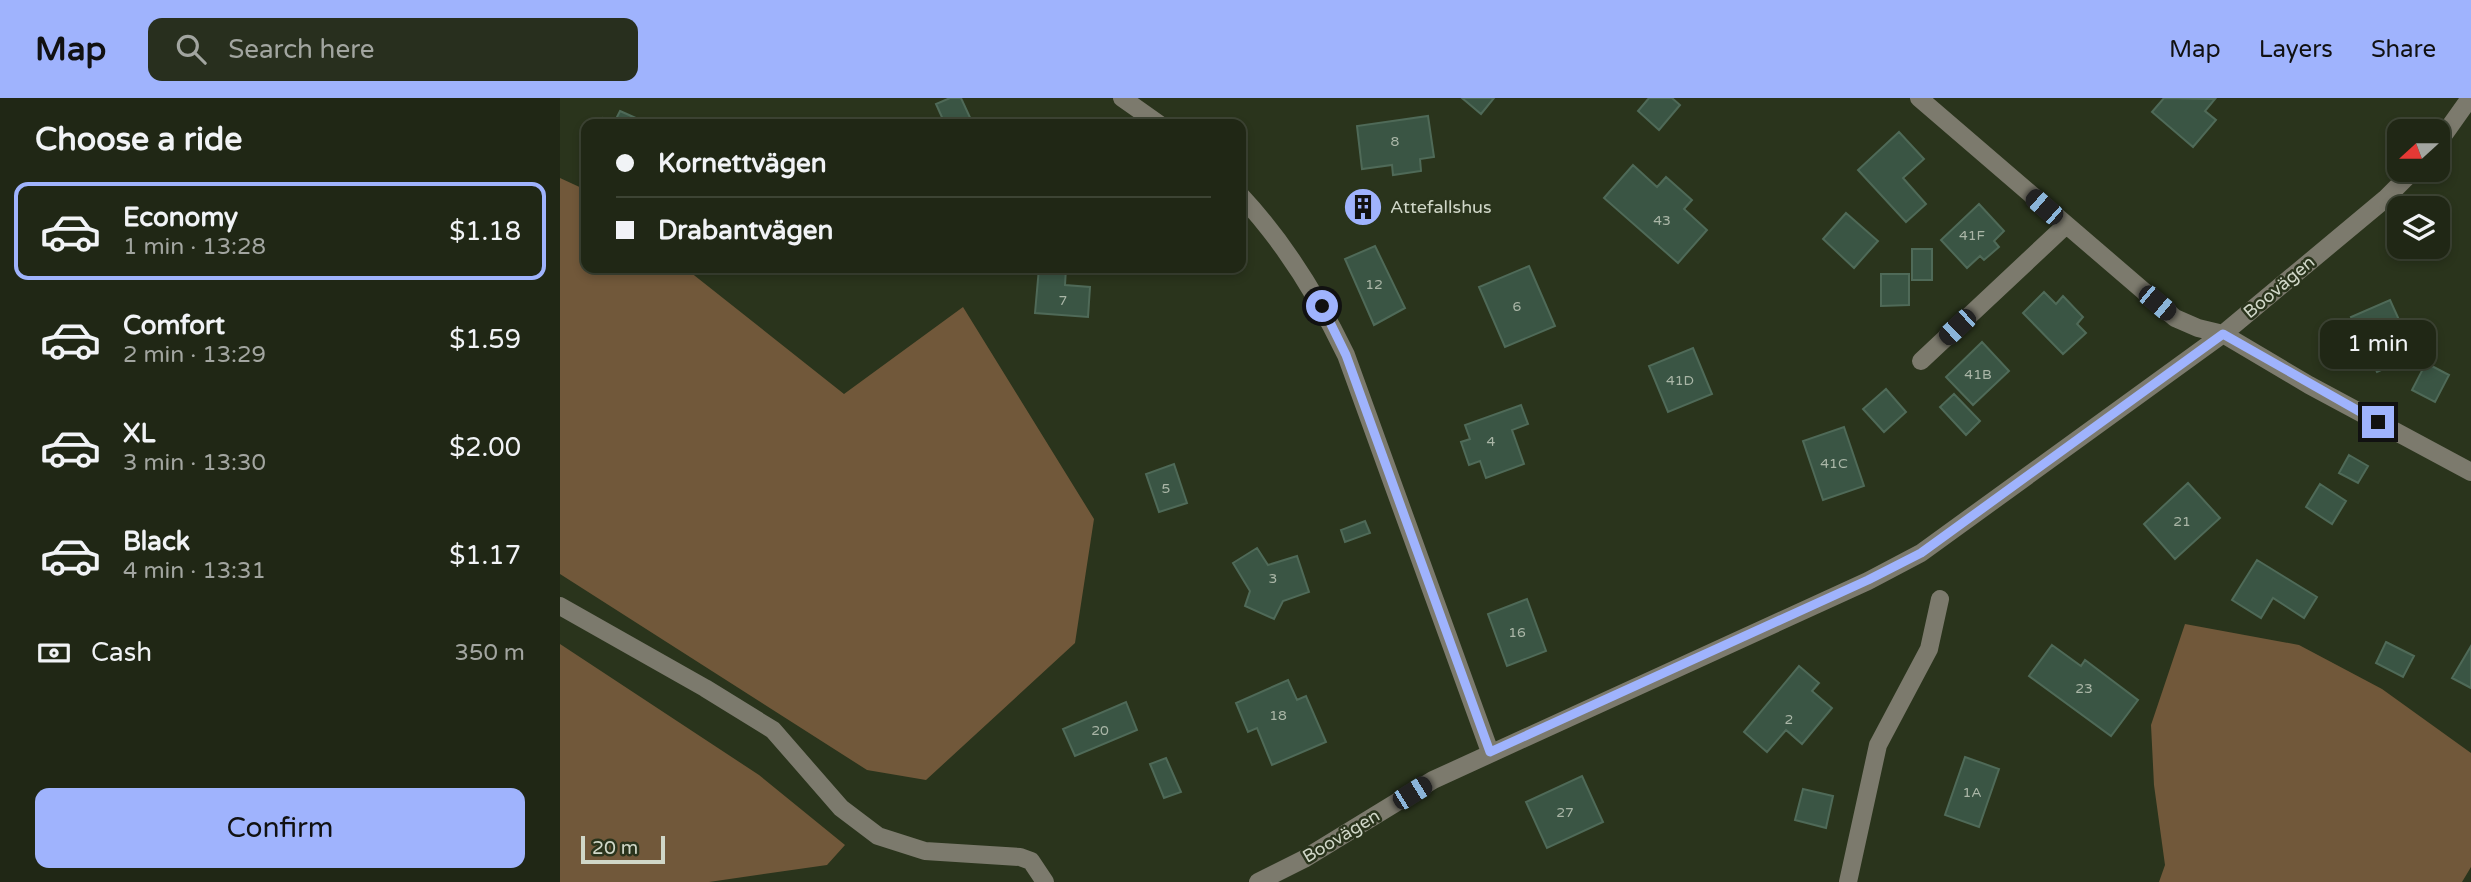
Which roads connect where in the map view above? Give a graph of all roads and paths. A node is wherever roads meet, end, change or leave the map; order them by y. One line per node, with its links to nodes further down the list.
1 (1122, 98): 4 (street)
2 (1919, 98): 8 (street)
3 (2470, 98): 5 (street)
4 (1152, 119)
5 (2450, 126)
6 (2402, 182): 9 (street, Boovägen)
7 (1246, 202): 14 (street)
8 (2065, 226): 9 (street); 10 (street)
9 (2223, 334): 11 (street); 14 (street, Boovägen)
10 (1921, 361)
11 (2471, 472)
12 (1940, 599): 17 (street)
13 (560, 606): 15 (street)
14 (1490, 752): 16 (street, Boovägen)
15 (1045, 882)
16 (1258, 882)
17 (1848, 882)

